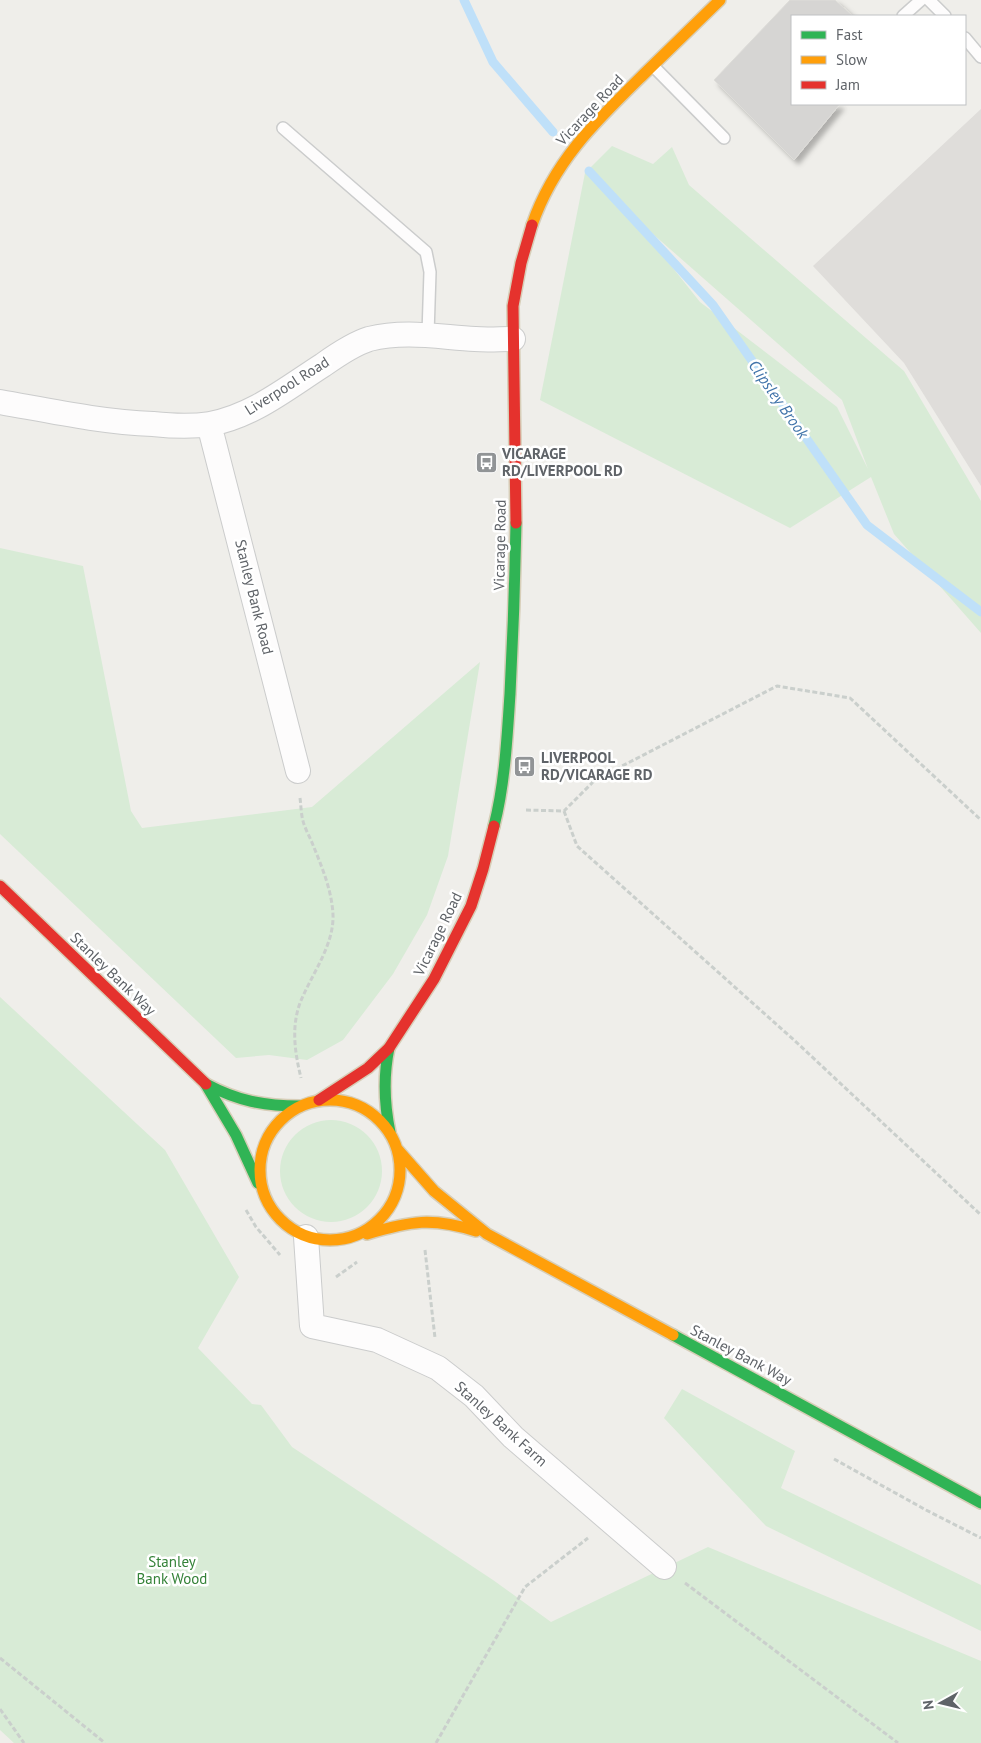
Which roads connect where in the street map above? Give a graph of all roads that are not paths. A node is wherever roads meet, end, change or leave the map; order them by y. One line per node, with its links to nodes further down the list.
1 (720, 0): 8 (main road, Vicarage Road)
2 (921, 0): 4 (lane)
3 (929, 0): 5 (lane)
4 (904, 15)
5 (943, 15)
6 (966, 39): 7 (lane)
7 (981, 57)
8 (653, 66): 10 (lane); 12 (main road, Vicarage Road)
9 (283, 128): 11 (lane)
10 (724, 138)
11 (428, 334): 12 (street, Liverpool Road); 14 (street, Liverpool Road)
12 (512, 339): 17 (main road, Vicarage Road)
13 (0, 402): 14 (street, Liverpool Road)
14 (209, 424): 15 (street, Stanley Bank Road)
15 (298, 771)
16 (0, 886): 18 (main road, Stanley Bank Way)
17 (389, 1048): 19 (main road, Vicarage Road); 21 (main road, Vicarage Road)
18 (204, 1083): 20 (main road, Stanley Bank Way); 23 (main road, Stanley Bank Way)
19 (319, 1100): 20 (main road); 21 (main road)
20 (300, 1106): 23 (main road)
21 (390, 1132): 22 (main road)
22 (398, 1150): 24 (main road, Stanley Bank Way); 26 (main road)
23 (263, 1194): 25 (main road)
24 (487, 1234): 26 (main road, Stanley Bank Way); 27 (main road, Stanley Bank Way)
25 (306, 1237): 26 (main road); 28 (street, Stanley Bank Farm)
26 (351, 1238)
27 (981, 1502)
28 (664, 1567)

